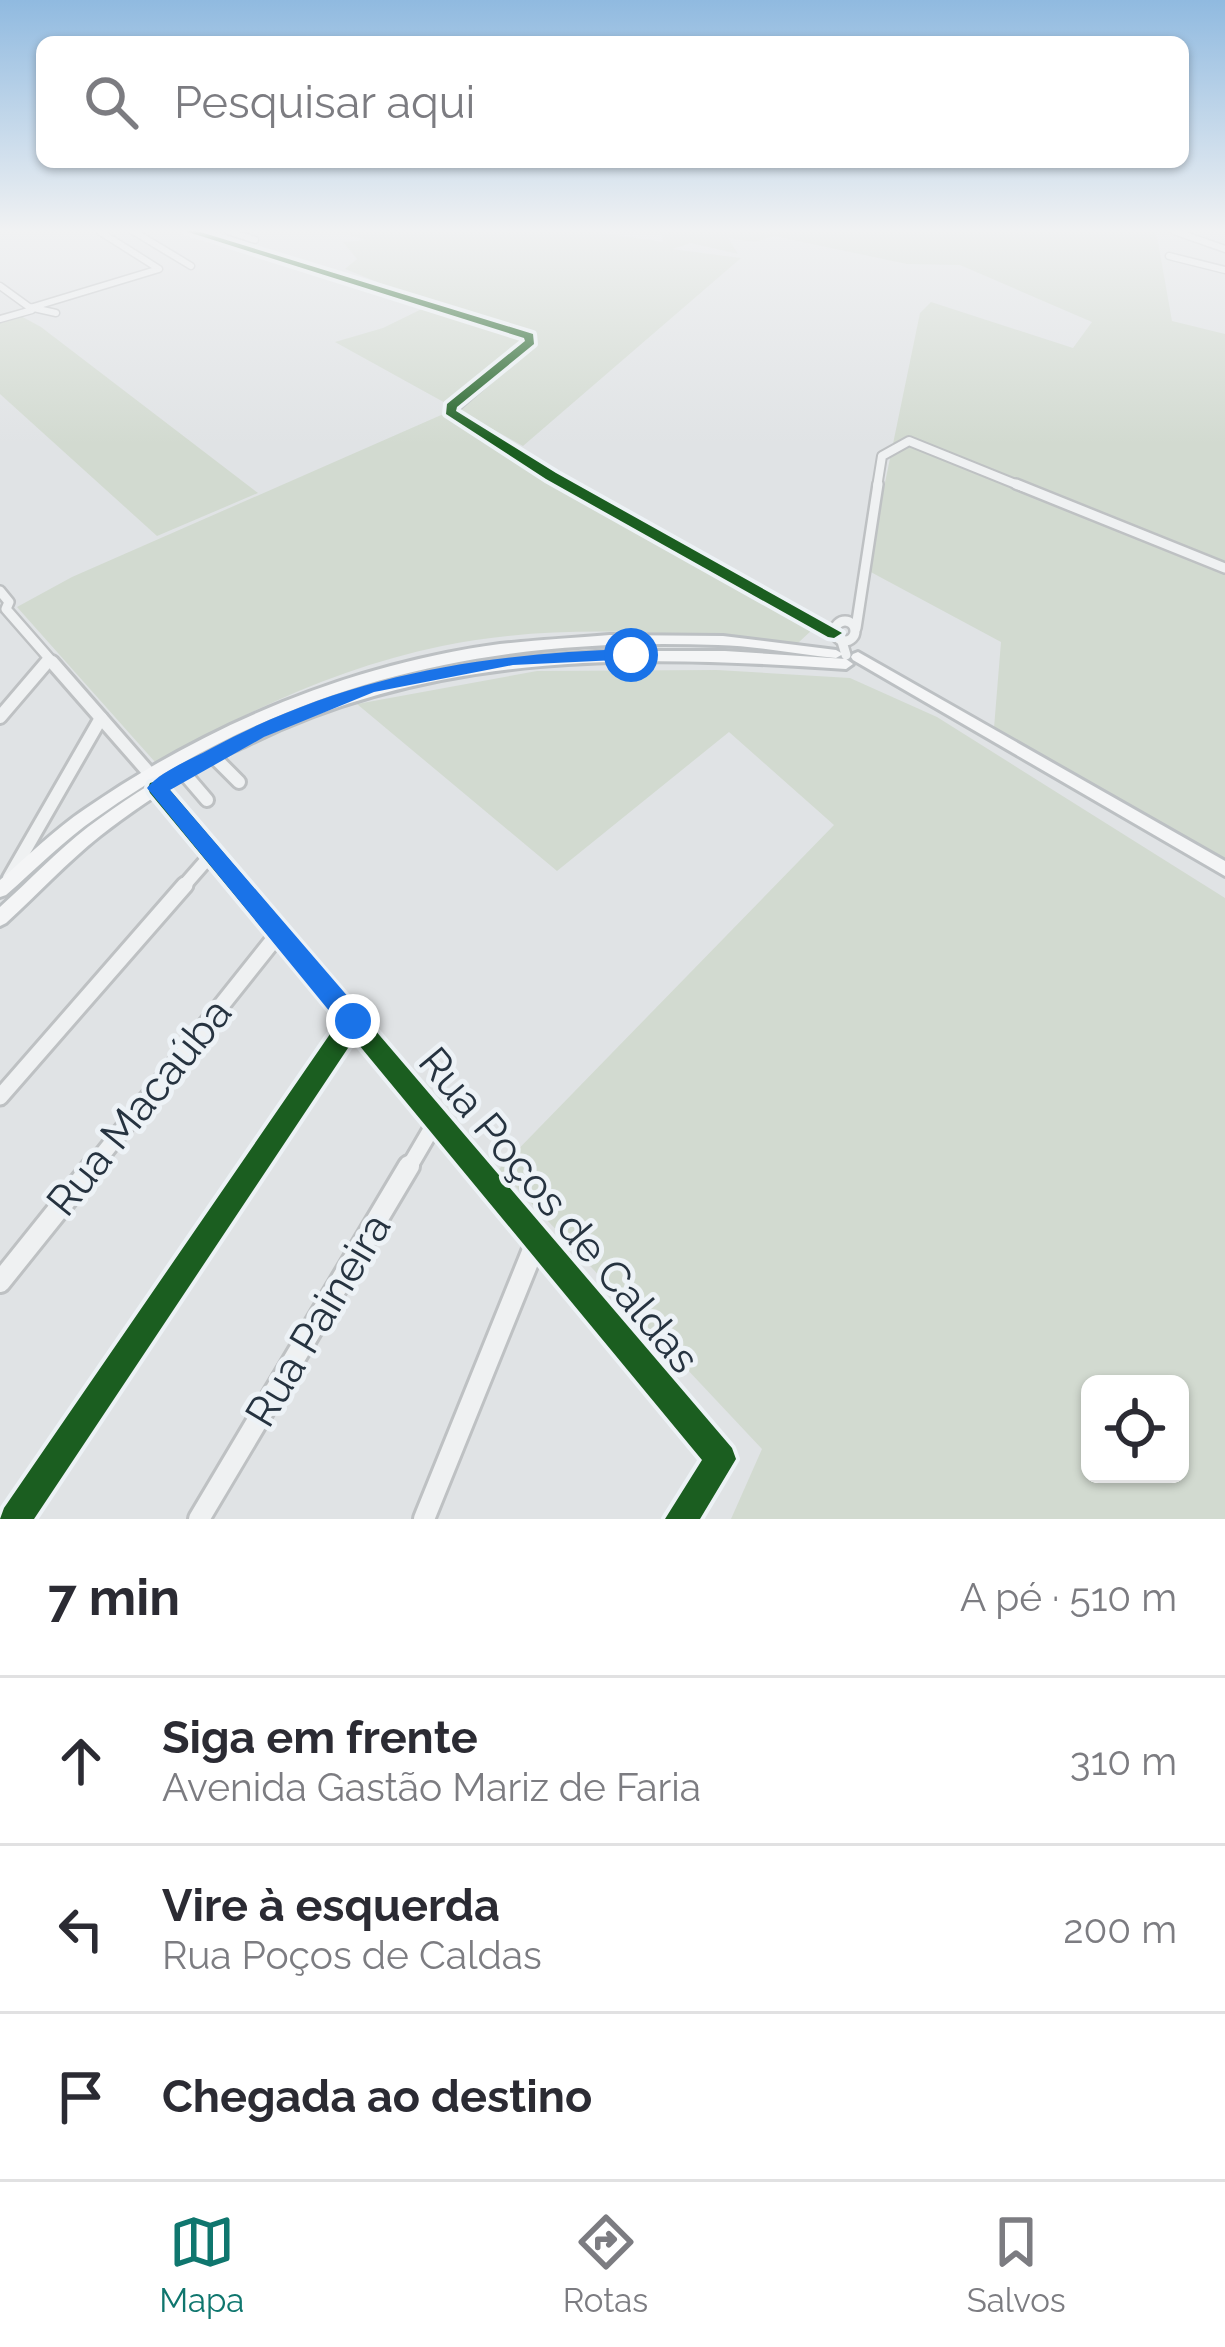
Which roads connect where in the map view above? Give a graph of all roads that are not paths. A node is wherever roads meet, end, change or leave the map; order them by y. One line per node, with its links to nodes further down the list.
1 (22, 302): 4 (street)
2 (58, 302): 4 (street)
3 (421, 302): 11 (street)
4 (32, 309): 5 (street); 6 (street)
5 (53, 315)
6 (0, 317)
7 (1225, 568): 10 (street)
8 (0, 591): 9 (street, Rua Poços de Caldas)
9 (2, 610): 12 (street, Rua Poços de Caldas)
10 (857, 631): 11 (street); 13 (street)
11 (837, 636): 13 (street)
12 (49, 659): 14 (street); 15 (street, Rua Poços de Caldas)
13 (851, 659): 16 (main road); 23 (main road)
14 (0, 717)
15 (101, 718): 19 (street, Rua Poços de Caldas); 24 (street)
16 (253, 726): 17 (main road); 19 (main road)
17 (212, 755): 18 (main road); 20 (street)
18 (183, 772): 19 (main road); 21 (street)
19 (153, 781): 22 (street, Rua Poços de Caldas); 24 (main road); 25 (main road)
20 (239, 782)
21 (207, 800)
22 (211, 856): 26 (street, Rua Poços de Caldas); 28 (street)
23 (1225, 869)
24 (2, 888)
25 (0, 918)
26 (279, 933): 27 (street, Rua Poços de Caldas); 31 (street, Rua Macaúba)
27 (353, 1021): 29 (street, Rua Poços de Caldas); 32 (street)
28 (0, 1097)
29 (436, 1121): 30 (street, Rua Poços de Caldas); 33 (street, Rua Paineira)
30 (537, 1240): 34 (street); 35 (street, Rua Poços de Caldas)
31 (0, 1282)
32 (15, 1519)
33 (200, 1519)
34 (424, 1519)
35 (681, 1519)

